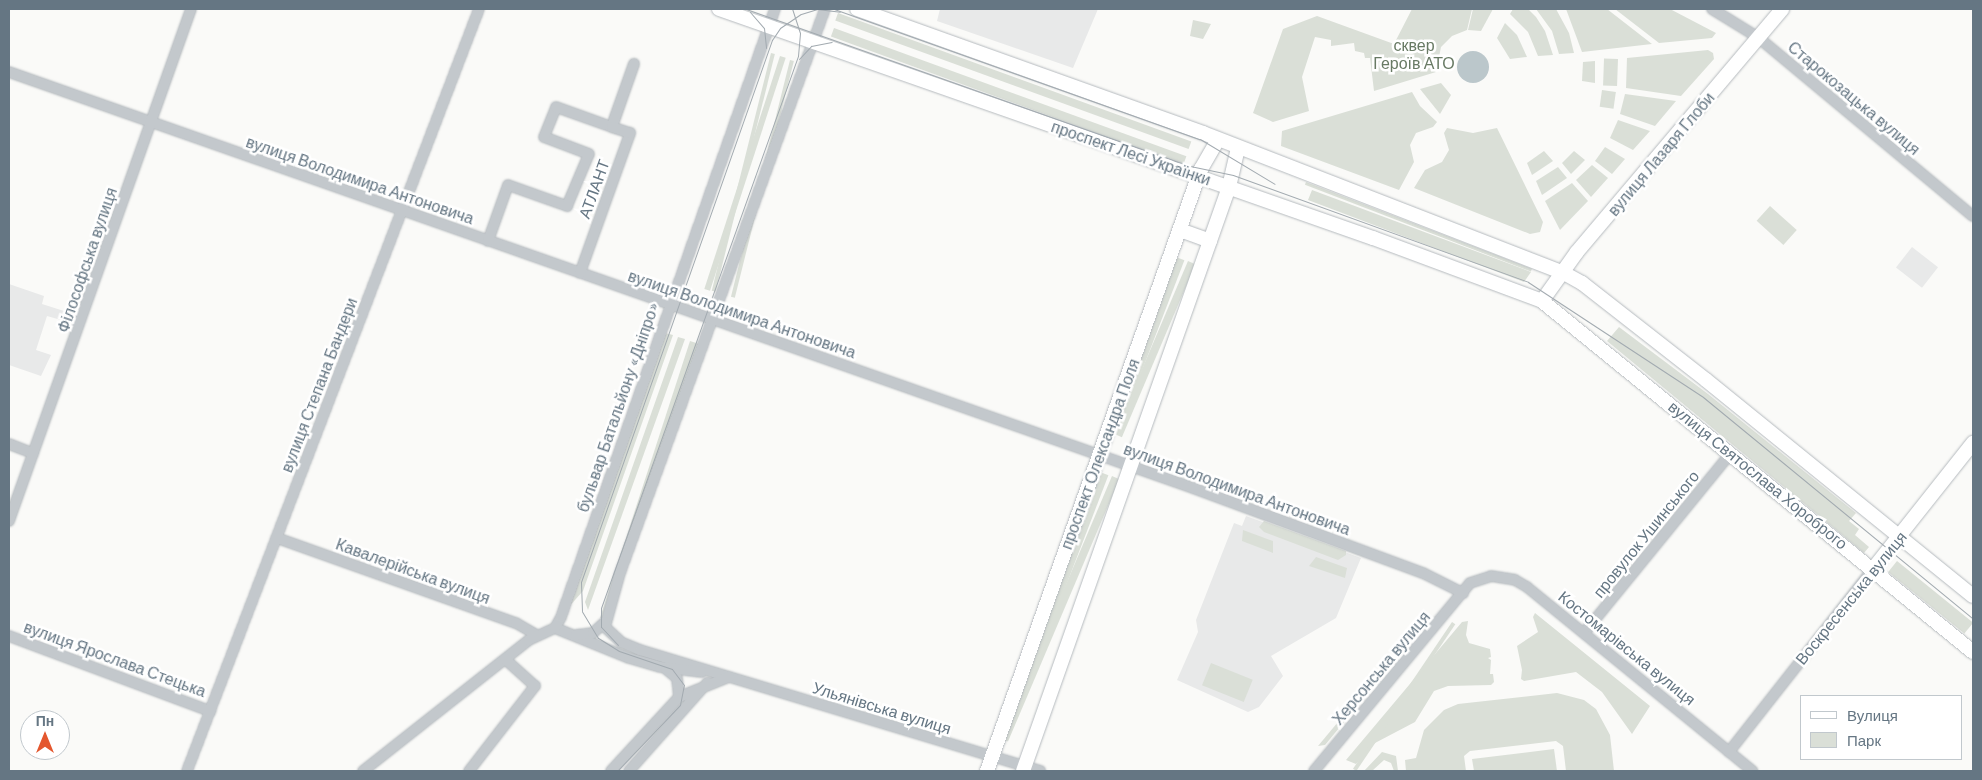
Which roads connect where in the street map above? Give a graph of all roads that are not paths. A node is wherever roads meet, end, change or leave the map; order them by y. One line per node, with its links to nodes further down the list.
1 (191, 9): 13 (street, Філософська вулиця)
2 (479, 9): 19 (street, вулиця Степана Бандери)
3 (719, 9): 9 (main road, проспект Лесі Українки)
4 (775, 9): 9 (street, бульвар Батальйону «Дніпро»)
5 (825, 9): 11 (street)
6 (857, 9): 15 (main road)
7 (1712, 9): 10 (street, Старокозацька вулиця)
8 (1782, 9): 10 (main road, вулиця Лазаря Глоби)
9 (768, 27): 11 (main road, проспект Лесі Українки); 27 (street, бульвар Батальйону «Дніпро»)
10 (1759, 38): 20 (street, Старокозацька вулиця); 24 (main road, вулиця Лазаря Глоби)
11 (813, 42): 17 (main road, проспект Лесі Українки); 28 (street)
12 (9, 72): 13 (street, вулиця Володимира Антоновича)
13 (151, 122): 19 (street, вулиця Володимира Антоновича); 31 (street, Філософська вулиця)
14 (613, 124): 14 (street); 22 (street, АТЛАНТ); 25 (street, АТЛАНТ)
15 (1218, 139): 16 (main road); 17 (main road, проспект Олександра Поля)
16 (1238, 148): 18 (main road, проспект Олександра Поля); 24 (main road)
17 (1198, 177): 18 (main road, проспект Лесі Українки); 21 (main road, проспект Олександра Поля)
18 (1229, 187): 23 (main road, проспект Олександра Поля); 26 (main road, проспект Лесі Українки)
19 (402, 210): 22 (street, вулиця Володимира Антоновича); 37 (street, вулиця Степана Бандери)
20 (1973, 216)
21 (1180, 230): 23 (main road); 33 (main road, проспект Олександра Поля)
22 (488, 241): 25 (street, вулиця Володимира Антоновича)
23 (1210, 241): 34 (main road, проспект Олександра Поля)
24 (1562, 272): 26 (main road, вулиця Лазаря Глоби); 36 (main road)
25 (580, 273): 27 (street, вулиця Володимира Антоновича)
26 (1542, 301): 32 (main road, вулиця Святослава Хороброго)
27 (670, 304): 28 (street, вулиця Володимира Антоновича); 43 (street, бульвар Батальйону «Дніпро»)
28 (712, 319): 33 (street, вулиця Володимира Антоновича); 42 (street)
29 (1973, 443): 36 (main road, Воскресенська вулиця)
30 (9, 444): 31 (street)
31 (34, 453): 35 (street, Філософська вулиця)
32 (1731, 454): 38 (main road, вулиця Святослава Хороброго); 44 (street, провулок Ушинського)
33 (1100, 456): 34 (street, вулиця Володимира Антоновича); 57 (main road, проспект Олександра Поля)
34 (1131, 466): 40 (street, вулиця Володимира Антоновича); 58 (main road, проспект Олександра Поля)
35 (9, 521)
36 (1900, 536): 38 (main road, Воскресенська вулиця); 41 (main road)
37 (277, 538): 45 (street, Кавалерійська вулиця); 55 (street, вулиця Степана Бандери)
38 (1873, 569): 48 (main road, вулиця Святослава Хороброго); 56 (street, Воскресенська вулиця)
39 (1470, 583): 40 (street, Херсонська вулиця); 44 (street, Костомарівська вулиця)
40 (1463, 592): 66 (street, Херсонська вулиця)
41 (1973, 596)
42 (605, 624): 46 (street); 51 (street, Ульянівська вулиця)
43 (555, 628): 45 (street); 46 (street, Ульянівська вулиця)
44 (1584, 632): 56 (street, Костомарівська вулиця)
45 (537, 635): 49 (street)
46 (573, 635): 50 (street, Ульянівська вулиця)
47 (9, 636): 55 (street, вулиця Ярослава Стецька)
48 (1973, 652)
49 (505, 659): 60 (street); 61 (street)
50 (660, 667): 51 (street, Ульянівська вулиця); 54 (street)
51 (715, 673): 52 (street, Ульянівська вулиця)
52 (729, 677): 53 (street); 57 (street, Ульянівська вулиця)
53 (707, 683): 54 (street); 63 (street)
54 (679, 697): 62 (street)
55 (210, 711): 59 (street, вулиця Степана Бандери)
56 (1729, 752): 67 (street, Костомарівська вулиця)
57 (992, 757): 58 (street, Ульянівська вулиця); 64 (main road, проспект Олександра Поля)
58 (1024, 769): 65 (street, Ульянівська вулиця)
59 (187, 771)
60 (363, 771)
61 (469, 771)
62 (611, 771)
63 (629, 771)
64 (987, 771)
65 (1040, 771)
66 (1314, 771)
67 (1753, 771)

